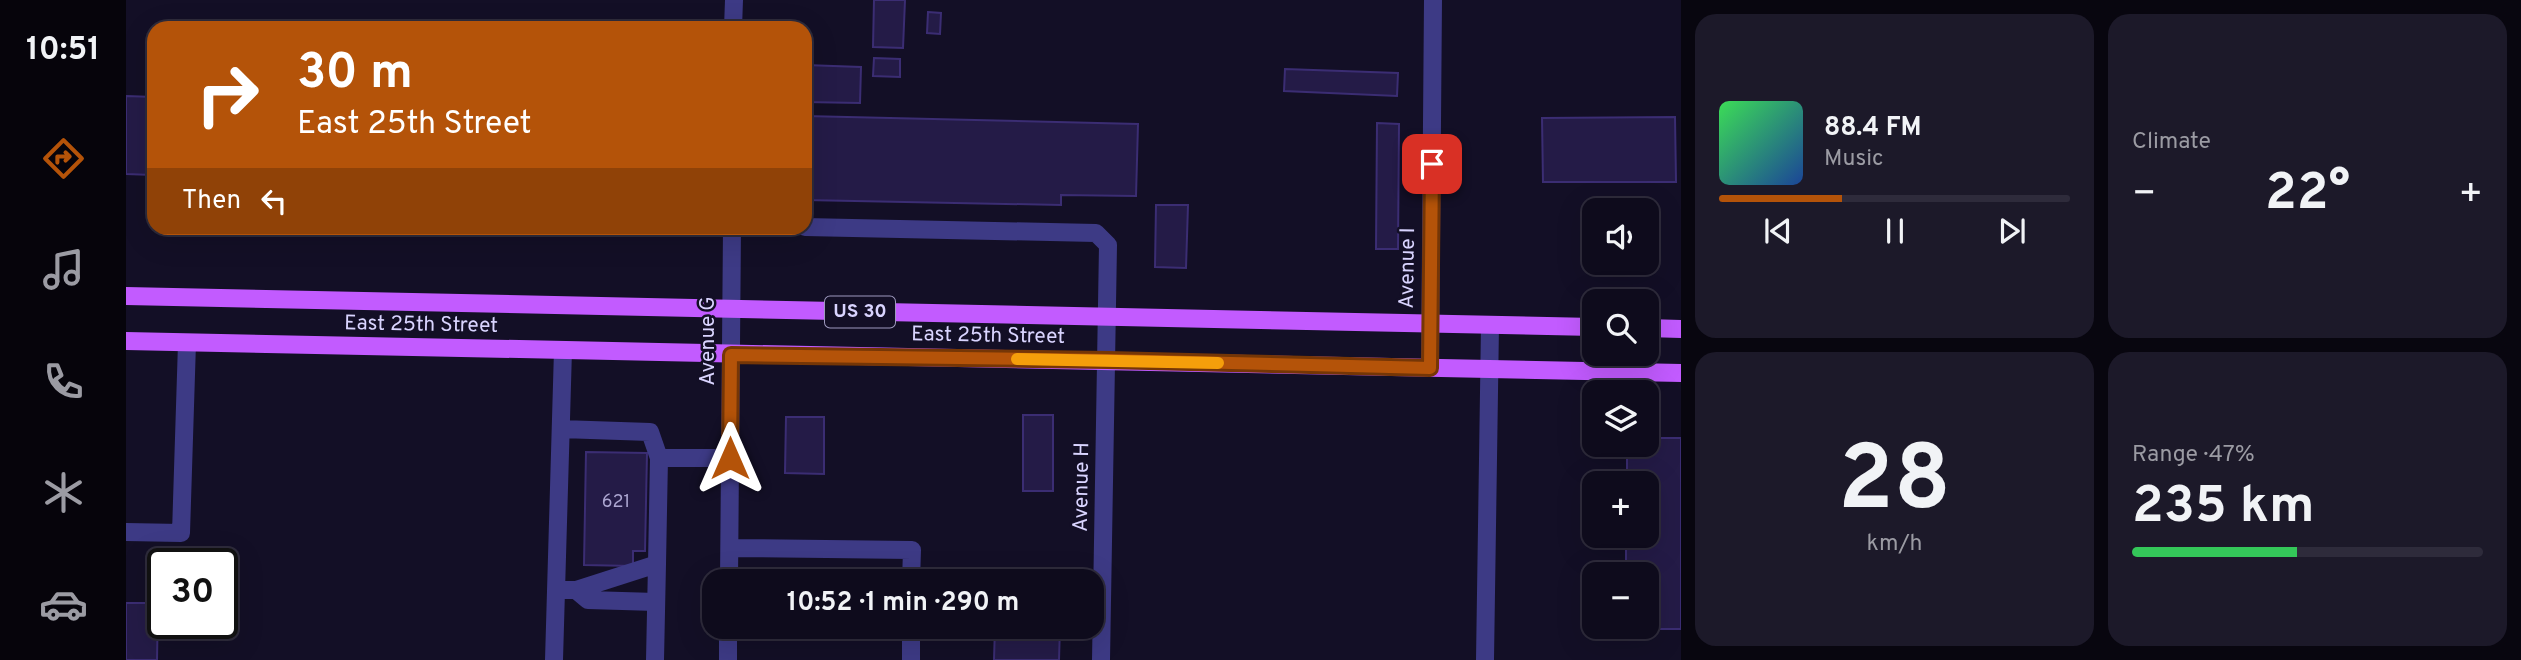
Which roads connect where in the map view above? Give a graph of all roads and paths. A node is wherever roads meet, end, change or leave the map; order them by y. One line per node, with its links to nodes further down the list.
1 (734, 0): 3 (street)
2 (1433, 0): 9 (street, Avenue I)
3 (733, 21)
4 (812, 227): 8 (street, Avenue H)
5 (732, 235): 7 (street, Avenue G)
6 (126, 296): 7 (main road, East 25th Street / US 30)
7 (731, 310): 8 (main road, East 25th Street / US 30); 17 (street, Avenue G)
8 (1108, 316): 9 (main road, East 25th Street / US 30); 18 (street, Avenue H)
9 (1430, 324): 10 (main road, East 25th Street / US 30); 19 (street, Avenue I)
10 (1490, 325): 11 (main road, East 25th Street / US 30); 20 (street)
11 (1582, 327)
12 (1659, 328): 13 (main road)
13 (1681, 329)
14 (126, 341): 15 (main road, East 25th Street / US 30)
15 (187, 343): 16 (main road, East 25th Street / US 30); 25 (street)
16 (563, 350): 17 (main road, East 25th Street / US 30); 22 (street)
17 (731, 355): 18 (main road, East 25th Street / US 30); 24 (street, Avenue G)
18 (1108, 360): 19 (main road, East 25th Street / US 30); 39 (street, Avenue H)
19 (1430, 368): 20 (main road, East 25th Street / US 30)
20 (1489, 369): 21 (main road, East 25th Street / US 30); 40 (street)
21 (1681, 373)
22 (561, 429): 23 (street); 30 (street)
23 (659, 458): 24 (street); 27 (street)
24 (730, 458): 26 (street, Avenue G)
25 (126, 532)
26 (730, 548): 28 (street, Avenue G); 29 (street)
27 (657, 564): 31 (street); 32 (street)
28 (729, 569)
29 (911, 569)
30 (556, 590): 31 (street); 35 (street)
31 (576, 590): 32 (street)
32 (656, 602): 36 (street)
33 (728, 639): 37 (street)
34 (911, 639): 38 (street)
35 (554, 660)
36 (655, 660)
37 (728, 660)
38 (911, 660)
39 (1101, 660)
40 (1485, 660)

